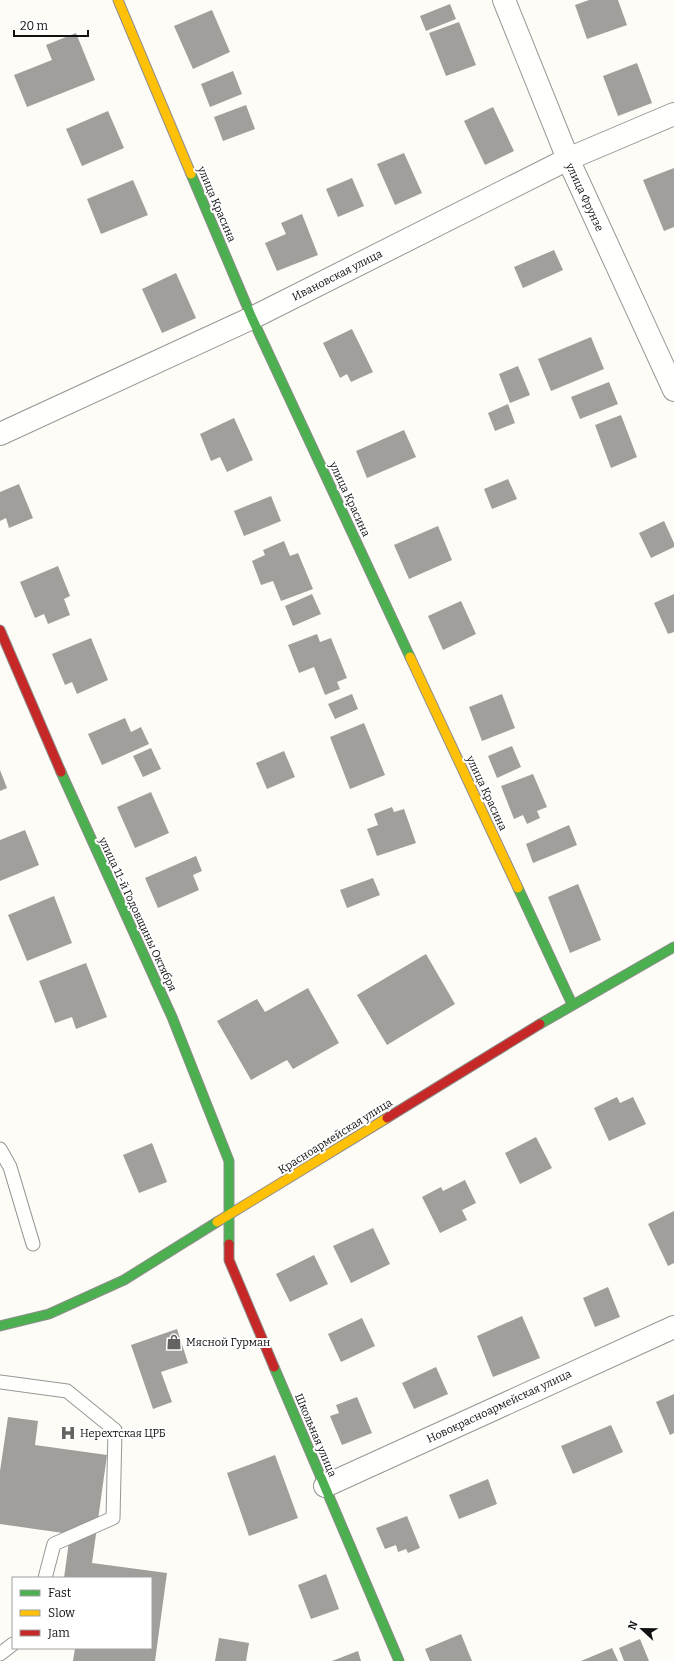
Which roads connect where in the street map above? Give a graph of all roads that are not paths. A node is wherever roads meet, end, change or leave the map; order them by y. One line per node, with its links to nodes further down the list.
1 (118, 0): 5 (street, улица Красина)
2 (504, 0): 4 (street, улица Фрунзе)
3 (674, 114): 4 (street, Ивановская улица)
4 (568, 159): 5 (street, Ивановская улица); 6 (street, улица Фрунзе)
5 (252, 318): 7 (street, Ивановская улица); 10 (street, улица Красина)
6 (674, 390)
7 (0, 434)
8 (0, 630): 12 (street, улица 11-й Годовщины Октября)
9 (674, 947): 10 (street, Красноармейская улица)
10 (572, 1004): 12 (street, Красноармейская улица)
11 (0, 1149): 13 (lane)
12 (230, 1214): 14 (street, Красноармейская улица); 17 (street, Школьная улица)
13 (34, 1244)
14 (0, 1326)
15 (674, 1327): 17 (street, Новокрасноармейская улица)
16 (0, 1382): 18 (lane)
17 (325, 1486): 21 (street, Школьная улица)
18 (45, 1577)
19 (12, 1645): 20 (lane)
20 (0, 1654)
21 (399, 1661)

